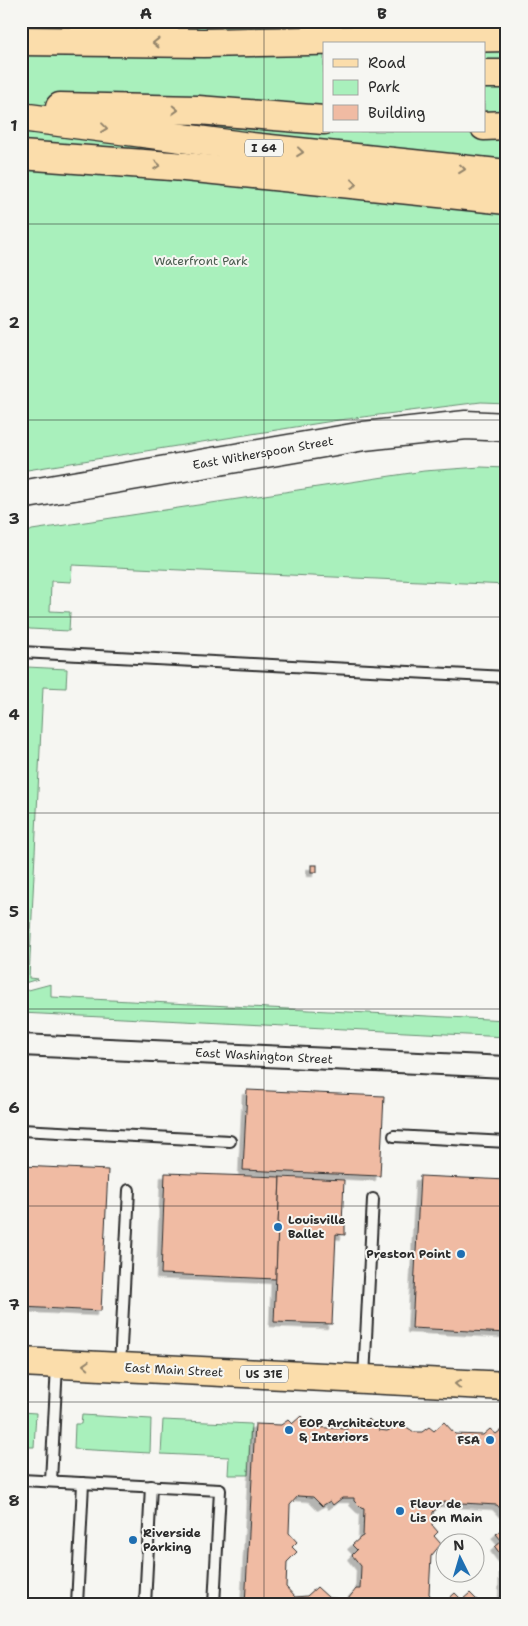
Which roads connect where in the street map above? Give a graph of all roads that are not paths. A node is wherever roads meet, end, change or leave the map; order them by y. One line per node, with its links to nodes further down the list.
1 (507, 37): 3 (main road)
2 (21, 41): 3 (main road, one-way to 2)
3 (204, 43): 4 (main road)
4 (323, 58)
5 (486, 74): 6 (main road)
6 (507, 74)
7 (21, 106): 9 (main road, one-way to 9)
8 (21, 117): 13 (main road, I 64, one-way to 13)
9 (323, 120)
10 (486, 126): 11 (main road)
11 (507, 126)
12 (21, 155): 14 (main road, one-way to 14)
13 (507, 174)
14 (507, 200)
15 (507, 427): 16 (street, East Witherspoon Street)
16 (21, 495)
17 (21, 652): 18 (lane)
18 (507, 677)
19 (21, 1045): 20 (street, East Washington Street)
20 (507, 1067)
21 (21, 1130): 23 (lane)
22 (394, 1136): 24 (lane)
23 (230, 1141)
24 (507, 1142)
25 (130, 1190): 29 (lane)
26 (373, 1198): 30 (lane)
27 (21, 1362): 28 (main road, East Main Street / US 31E)
28 (57, 1364): 29 (main road, East Main Street / US 31E, one-way to 28); 33 (lane)
29 (120, 1367): 30 (main road, East Main Street / US 31E)
30 (364, 1379): 31 (main road, East Main Street / US 31E, one-way to 30)
31 (507, 1386)
32 (21, 1480): 33 (lane)
33 (51, 1481): 34 (lane)
34 (83, 1483): 35 (lane); 36 (lane)
35 (151, 1486): 37 (lane); 38 (lane)
36 (76, 1605)
37 (145, 1605)
38 (214, 1605)

